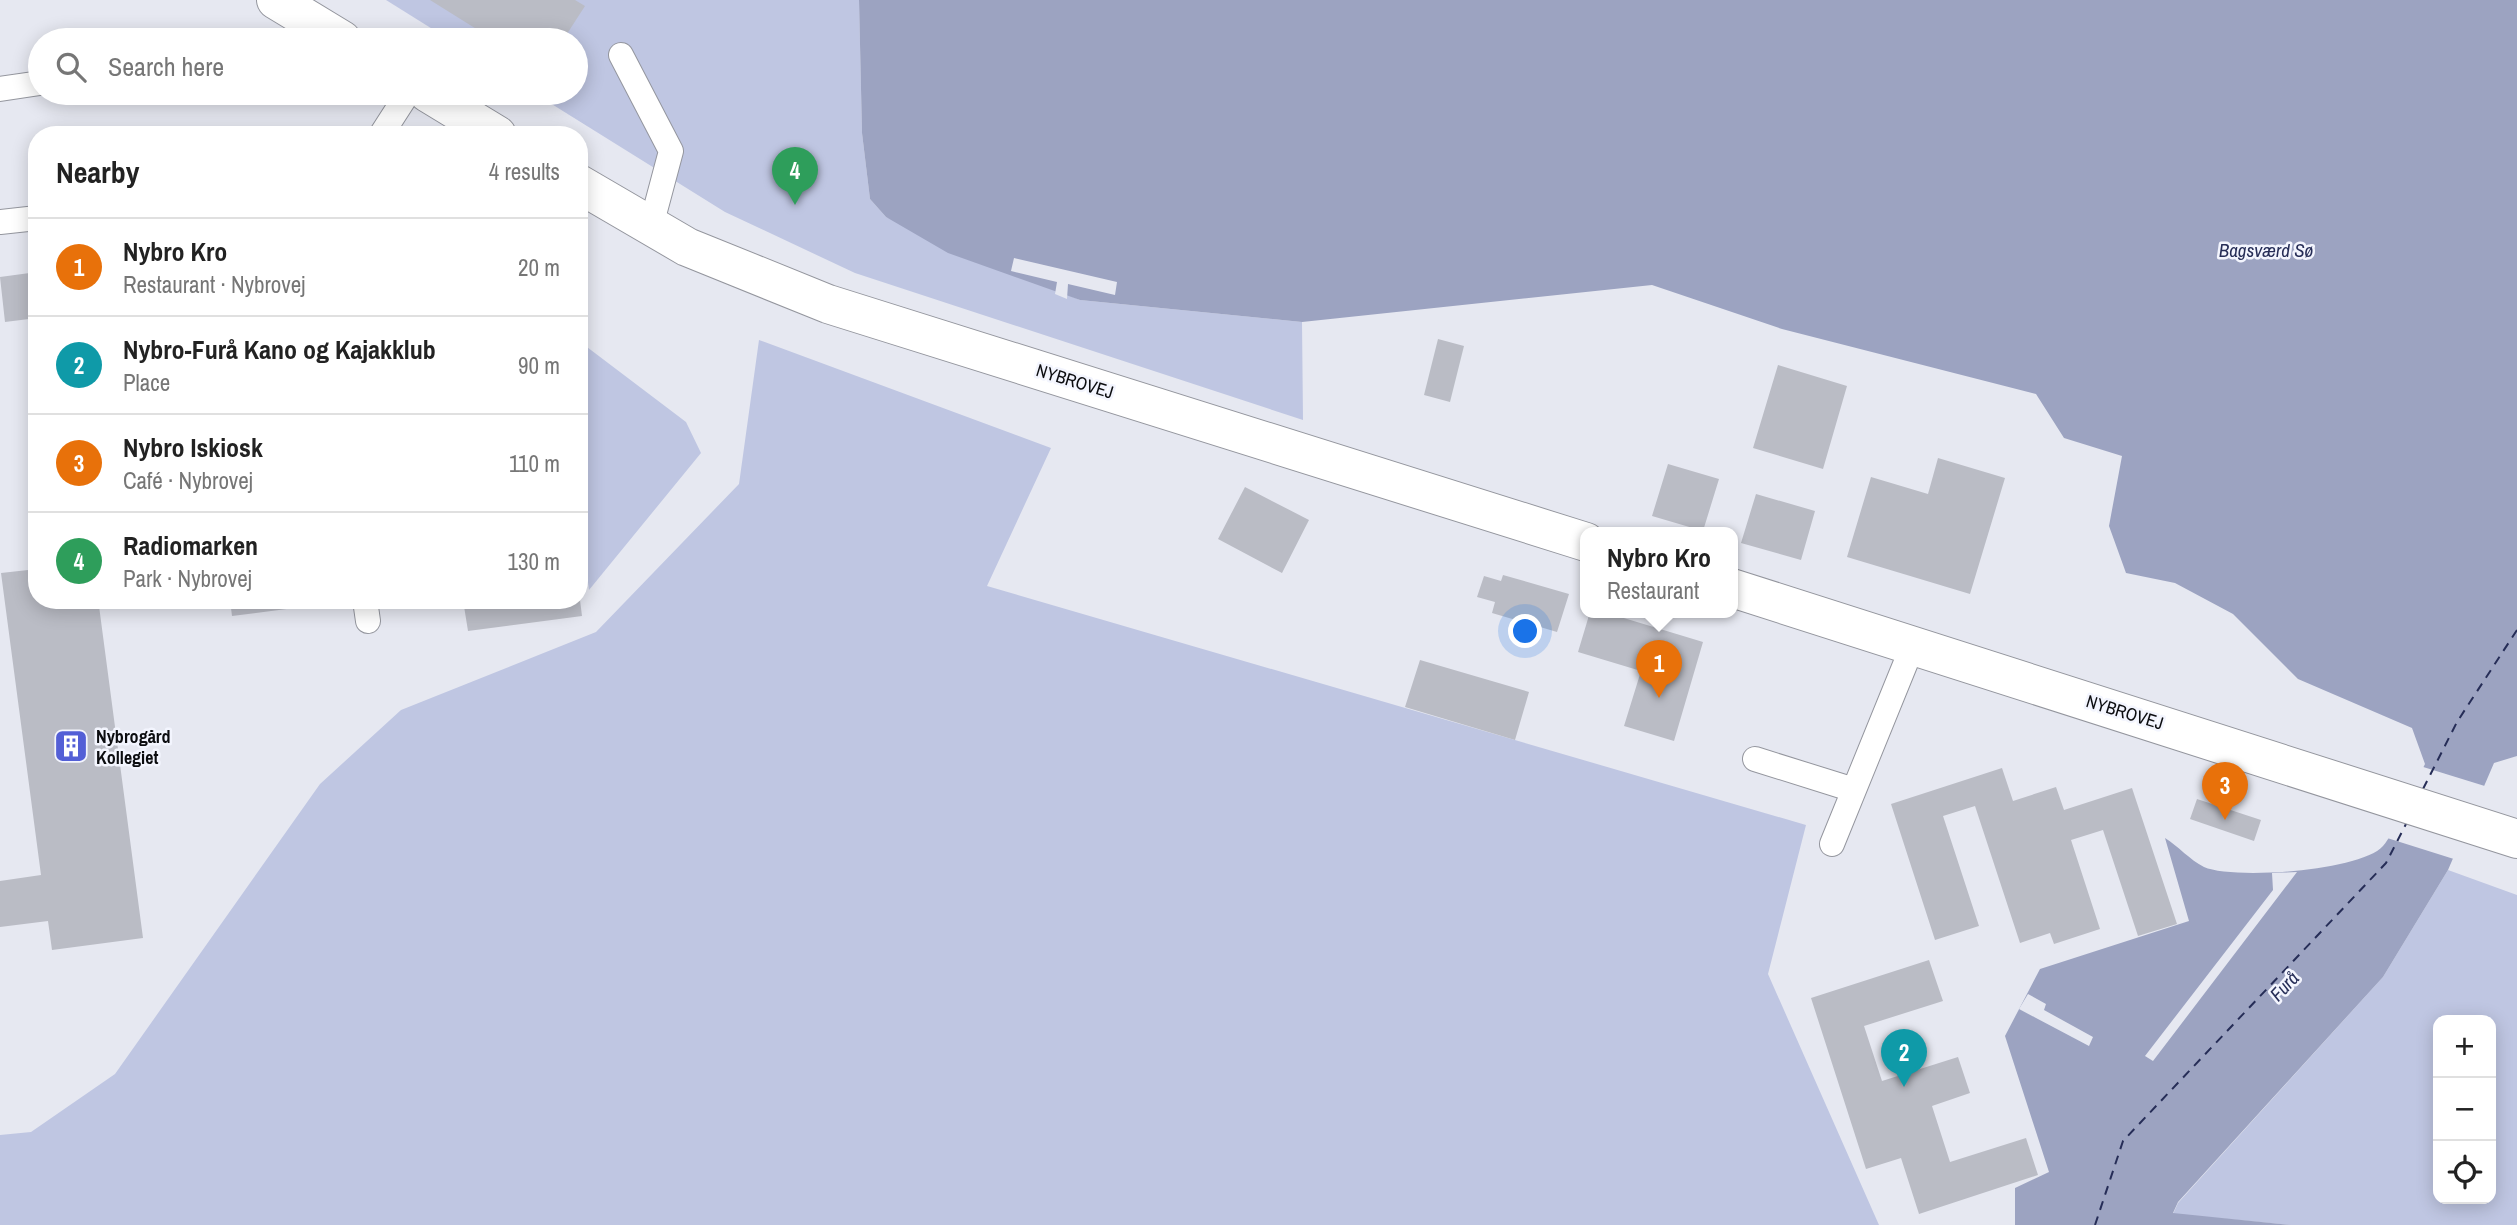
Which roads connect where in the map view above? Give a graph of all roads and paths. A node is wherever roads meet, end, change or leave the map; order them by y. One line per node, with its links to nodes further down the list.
1 (276, 0): 2 (street)
2 (322, 28)
3 (621, 55): 13 (lane)
4 (28, 85): 5 (lane)
5 (0, 89)
6 (401, 105): 8 (lane)
7 (448, 105): 9 (street)
8 (388, 126)
9 (483, 126)
10 (588, 189): 13 (street, NYBROVEJ)
11 (28, 219): 12 (lane)
12 (0, 222)
13 (650, 226): 14 (street, NYBROVEJ)
14 (1580, 539)
15 (1738, 590): 16 (street, NYBROVEJ)
16 (1913, 645): 18 (lane); 19 (street, NYBROVEJ)
17 (1755, 759): 18 (lane)
18 (1854, 790): 20 (lane)
19 (2510, 837)
20 (1832, 844)

